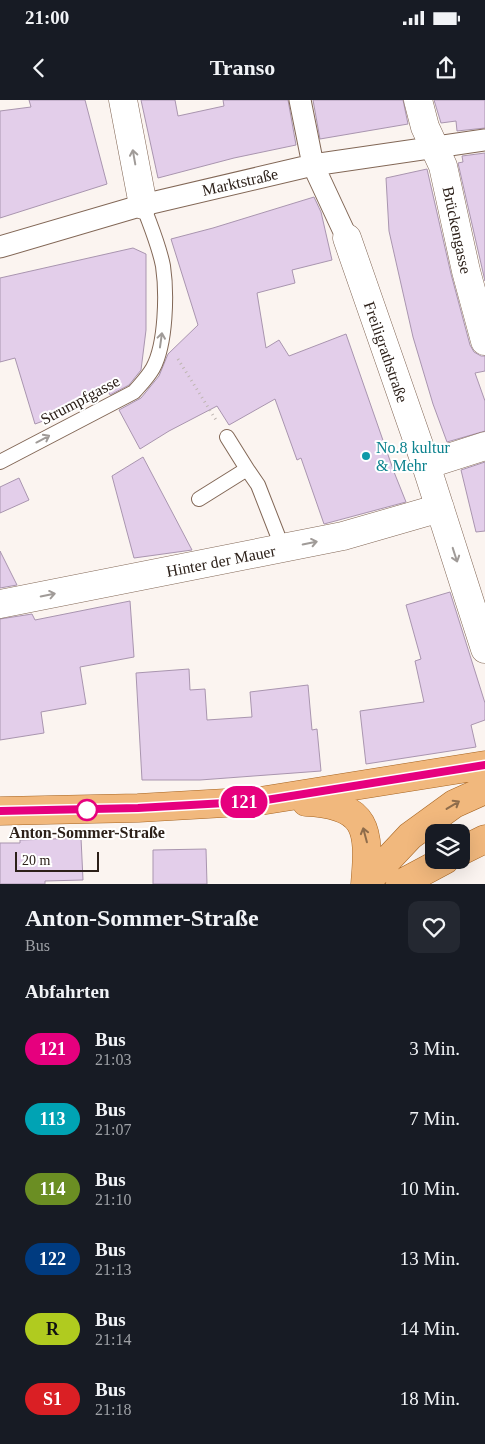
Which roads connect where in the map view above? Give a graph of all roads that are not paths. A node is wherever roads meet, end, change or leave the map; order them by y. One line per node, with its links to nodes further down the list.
1 (123, 100): 7 (street, one-way to 1)
2 (300, 100): 6 (street)
3 (418, 100): 5 (street, Brückengasse)
4 (485, 140): 5 (street, Marktstraße)
5 (436, 148): 6 (street, Marktstraße); 10 (street, Brückengasse)
6 (313, 165): 7 (street, Marktstraße); 8 (street)
7 (143, 205): 9 (street, Marktstraße); 14 (lane, Strumpfgasse, one-way to 7)
8 (347, 238): 15 (street, Freiligrathstraße)
9 (0, 247)
10 (485, 341)
11 (227, 437): 16 (lane)
12 (485, 438): 13 (street)
13 (485, 445): 15 (street)
14 (0, 462)
15 (426, 465): 18 (street, Freiligrathstraße)
16 (247, 469): 17 (lane); 19 (lane)
17 (199, 499)
18 (440, 508): 19 (street, Hinter der Mauer, one-way to 18); 21 (street, Freiligrathstraße, one-way to 21)
19 (283, 549): 20 (street, Hinter der Mauer, one-way to 19)
20 (0, 604)
21 (485, 649)
22 (485, 765): 24 (main road)
23 (485, 790): 29 (main road, one-way to 23)
24 (260, 801): 25 (main road); 29 (main road, one-way to 24)
25 (0, 812)
26 (485, 839): 27 (main road)
27 (470, 846)
28 (428, 869): 30 (main road)
29 (365, 884)
30 (400, 884)

